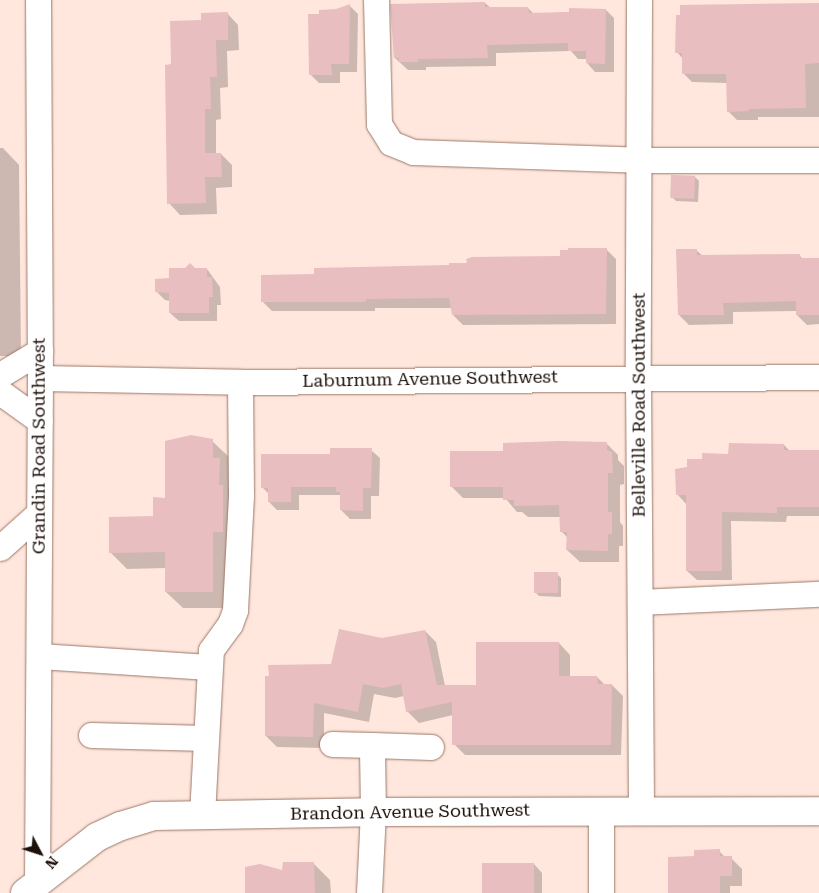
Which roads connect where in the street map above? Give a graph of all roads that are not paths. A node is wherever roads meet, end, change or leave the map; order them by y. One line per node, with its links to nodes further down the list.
1 (38, 0): 6 (street, Grandin Road Southwest)
2 (376, 0): 4 (street)
3 (639, 0): 4 (street, Belleville Road Southwest)
4 (638, 160): 5 (street); 8 (street, Belleville Road Southwest)
5 (819, 160)
6 (40, 351): 7 (street); 10 (street, Grandin Road Southwest)
7 (0, 375)
8 (638, 377): 9 (street, Laburnum Avenue Southwest); 11 (street, Laburnum Avenue Southwest); 17 (street, Belleville Road Southwest)
9 (819, 377)
10 (40, 378): 11 (street, Laburnum Avenue Southwest); 13 (street, Grandin Road Southwest)
11 (240, 382): 19 (street)
12 (0, 392): 13 (street)
13 (40, 421): 14 (street, Grandin Road Southwest)
14 (38, 514): 15 (street); 18 (street, Grandin Road Southwest)
15 (0, 548)
16 (819, 594): 17 (street)
17 (640, 602): 25 (street, Belleville Road Southwest)
18 (39, 656): 19 (street); 30 (street, Grandin Road Southwest)
19 (209, 667): 21 (street)
20 (91, 735): 21 (street)
21 (206, 738): 29 (street)
22 (332, 744): 23 (street)
23 (372, 745): 24 (street); 28 (street)
24 (431, 747)
25 (641, 810): 26 (main road, Brandon Avenue Southwest); 27 (main road, Brandon Avenue Southwest)
26 (600, 811): 28 (main road, Brandon Avenue Southwest); 32 (street)
27 (819, 811)
28 (373, 812): 29 (main road, Brandon Avenue Southwest); 31 (street)
29 (202, 815): 30 (main road, Brandon Avenue Southwest)
30 (33, 890)
31 (369, 893)
32 (601, 893)

